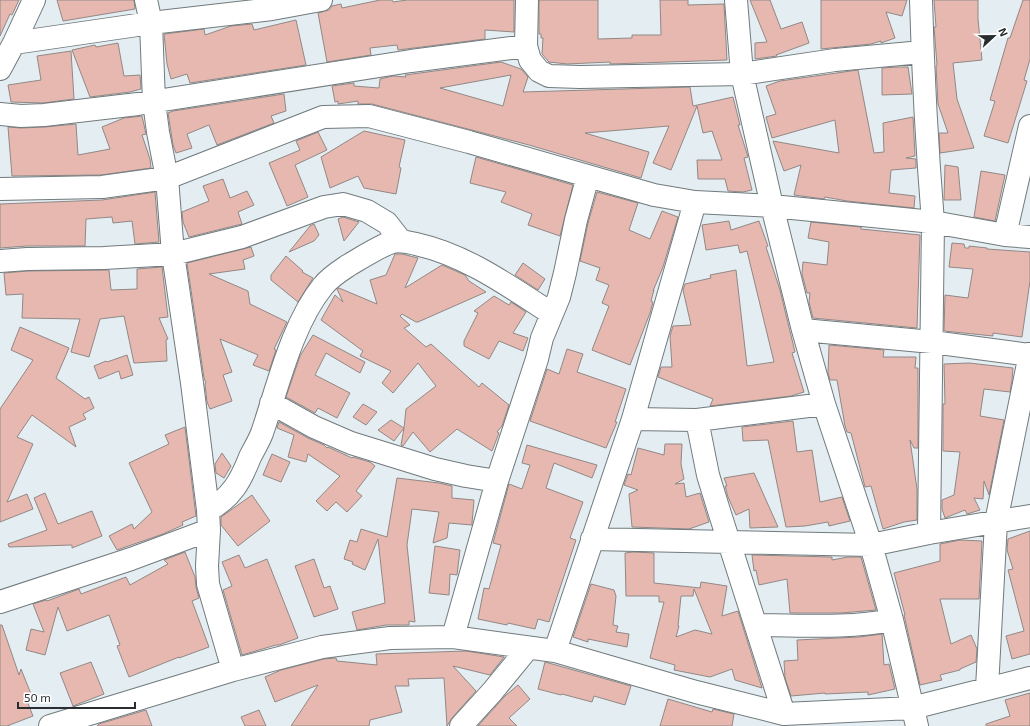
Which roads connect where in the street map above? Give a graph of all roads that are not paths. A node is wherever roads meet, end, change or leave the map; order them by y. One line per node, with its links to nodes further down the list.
1 (34, 0): 8 (street)
2 (146, 0): 7 (street)
3 (321, 0): 7 (street)
4 (528, 0): 9 (street)
5 (736, 0): 12 (street)
6 (921, 0): 10 (street)
7 (150, 23): 8 (street); 13 (street)
8 (14, 43): 11 (street)
9 (526, 46): 12 (street); 13 (street)
10 (922, 52): 12 (street); 21 (street)
11 (0, 69)
12 (742, 74): 20 (street)
13 (154, 102): 14 (street); 17 (street)
14 (0, 114)
15 (1030, 126): 22 (street)
16 (588, 176): 17 (street); 19 (street); 27 (street)
17 (167, 178): 18 (street); 25 (street)
18 (0, 189)
19 (695, 202): 20 (street); 33 (street)
20 (772, 206): 21 (street); 28 (street)
21 (933, 222): 22 (street); 29 (street)
22 (1006, 235): 23 (street)
23 (1030, 237)
24 (402, 241): 25 (street); 27 (street); 31 (street)
25 (173, 254): 26 (street); 37 (street)
26 (0, 261)
27 (552, 314): 35 (street)
28 (803, 330): 29 (street); 32 (street)
29 (932, 342): 30 (street); 39 (street)
30 (1030, 355): 38 (street)
31 (271, 403): 35 (street); 37 (street)
32 (824, 404): 34 (street); 42 (street)
33 (633, 419): 34 (street); 40 (street)
34 (697, 420): 41 (street)
35 (497, 481): 46 (street)
36 (1030, 516): 38 (street)
37 (209, 520): 43 (street); 49 (street)
38 (996, 522): 39 (street); 51 (street)
39 (929, 533): 42 (street)
40 (592, 539): 41 (street); 48 (street)
41 (730, 543): 42 (street); 45 (street)
42 (871, 545): 44 (street)
43 (0, 602)
44 (892, 620): 45 (street); 53 (street)
45 (756, 625): 52 (street)
46 (453, 638): 47 (street); 49 (street)
47 (528, 648): 48 (street); 54 (street)
48 (555, 651): 52 (street)
49 (232, 670): 55 (street)
50 (1030, 678): 51 (street)
51 (987, 688): 53 (street)
52 (784, 714): 53 (street)
53 (915, 717)
54 (464, 725)
55 (50, 726)

